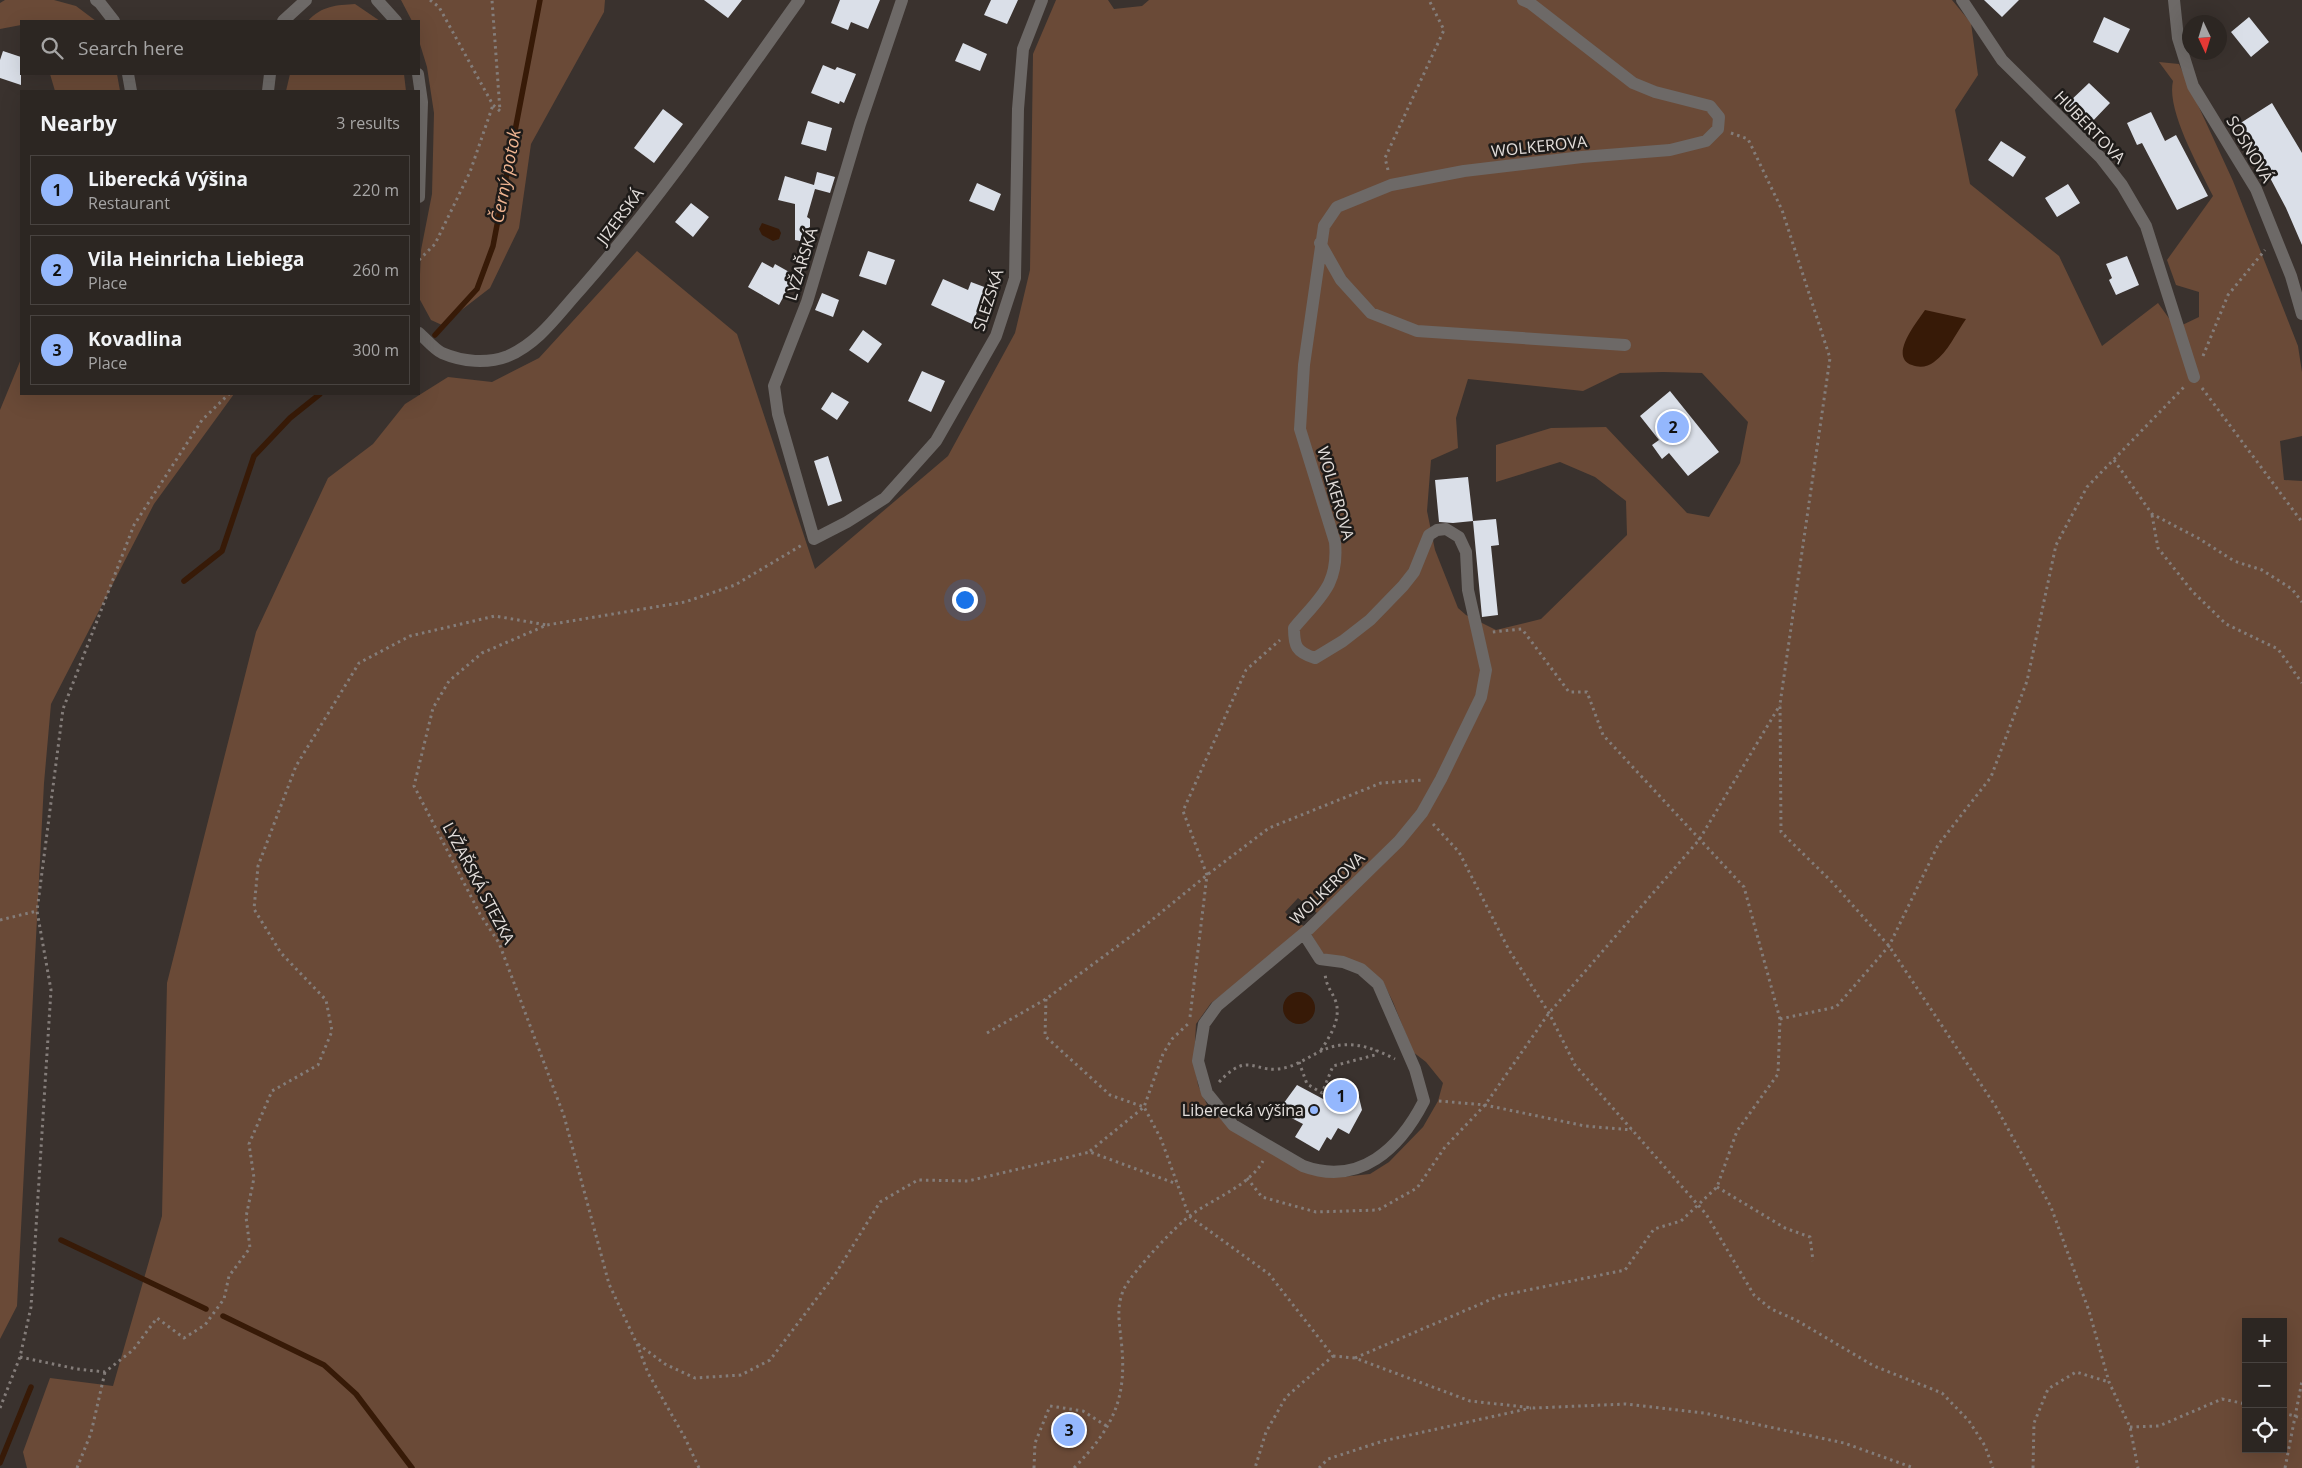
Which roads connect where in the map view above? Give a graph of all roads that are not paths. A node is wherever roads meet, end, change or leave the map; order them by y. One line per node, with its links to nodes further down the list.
1 (96, 0): 11 (street)
2 (306, 0): 10 (street)
3 (377, 0): 13 (street)
4 (799, 0): 22 (street, JIZERSKÁ)
5 (902, 0): 25 (street, LYŽAŘSKÁ)
6 (1042, 0): 25 (street, SLEZSKÁ)
7 (1523, 0): 20 (street, WOLKEROVA)
8 (1962, 0): 24 (street, HUBERTOVA)
9 (2174, 0): 21 (street, SOSNOVÁ)
10 (291, 5): 12 (street)
11 (113, 20)
12 (284, 20)
13 (395, 20)
14 (128, 75): 17 (street)
15 (270, 75): 18 (street)
16 (418, 75): 19 (street)
17 (132, 90)
18 (268, 90)
19 (420, 165)
20 (1320, 243): 23 (street); 26 (street, WOLKEROVA)
21 (2302, 314)
22 (420, 334)
23 (1625, 345)
24 (2194, 377)
25 (814, 538)
26 (1304, 934): 26 (street, WOLKEROVA)

